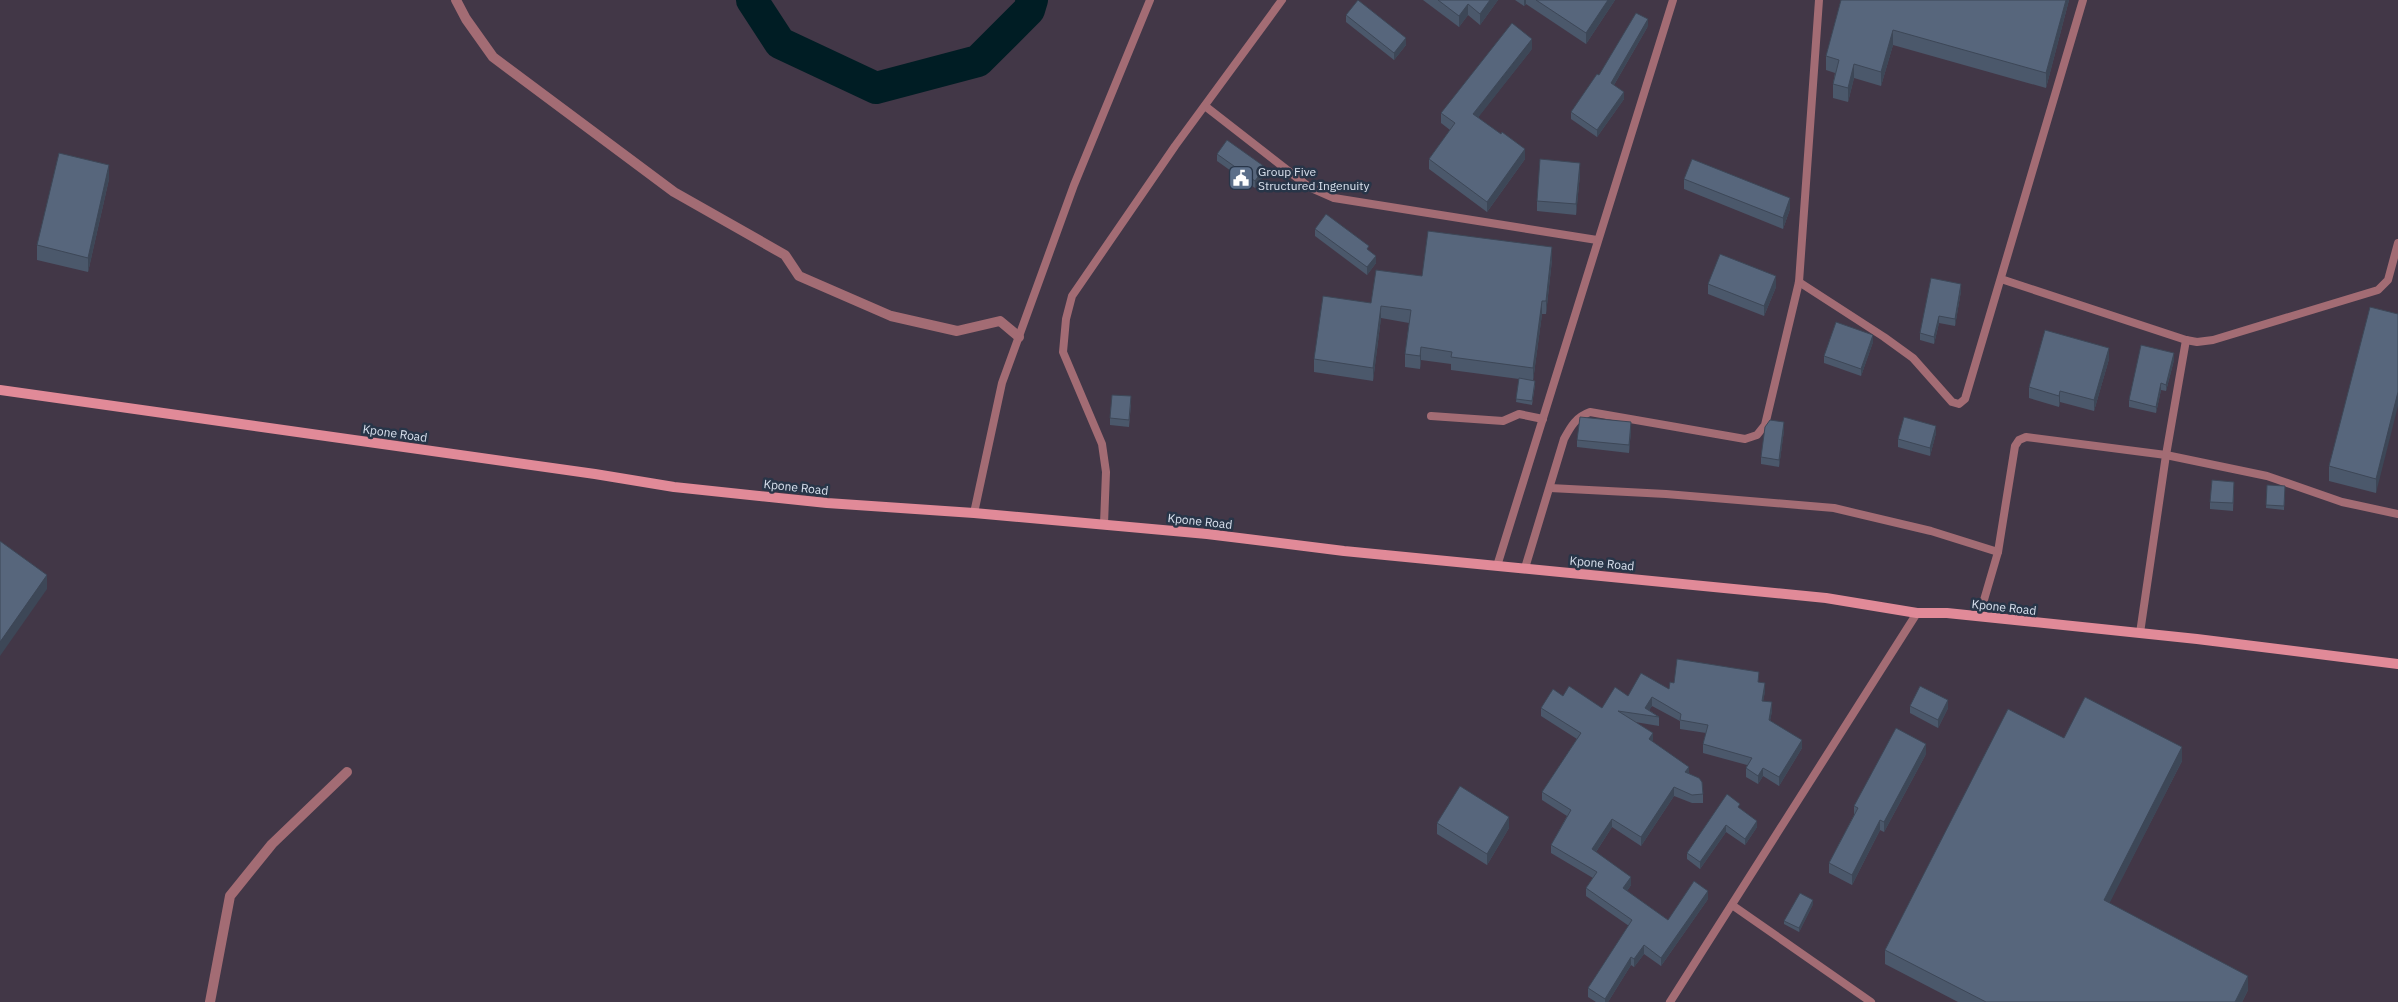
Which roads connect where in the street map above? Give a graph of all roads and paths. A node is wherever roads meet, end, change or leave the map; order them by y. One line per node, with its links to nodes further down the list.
1 (456, 0): 12 (street)
2 (1150, 0): 12 (lane)
3 (1282, 0): 7 (lane)
4 (1673, 0): 8 (lane)
5 (1819, 0): 11 (lane)
6 (2083, 0): 10 (lane)
7 (1205, 106): 8 (lane); 21 (lane)
8 (1597, 240): 16 (lane)
9 (2398, 243): 13 (lane)
10 (2001, 280): 11 (lane); 13 (lane)
11 (1798, 282): 18 (lane)
12 (1019, 338): 19 (lane)
13 (2186, 340): 17 (lane)
14 (0, 390): 19 (main road, Kpone Road)
15 (1431, 416): 16 (lane)
16 (1543, 419): 23 (lane)
17 (2166, 454): 20 (lane); 22 (lane); 27 (lane)
18 (1550, 488): 22 (lane); 24 (lane)
19 (974, 513): 21 (main road, Kpone Road)
20 (2398, 514)
21 (1104, 524): 23 (main road, Kpone Road)
22 (1998, 552): 26 (lane)
23 (1497, 566): 24 (main road, Kpone Road)
24 (1525, 568): 25 (main road, Kpone Road)
25 (1917, 614): 26 (main road, Kpone Road); 30 (lane)
26 (1979, 617): 27 (main road, Kpone Road)
27 (2140, 633): 28 (main road, Kpone Road)
28 (2398, 664)
29 (347, 772): 31 (street)
30 (1732, 905): 32 (lane); 33 (lane)
31 (210, 1002)
32 (1670, 1002)
33 (1870, 1002)

